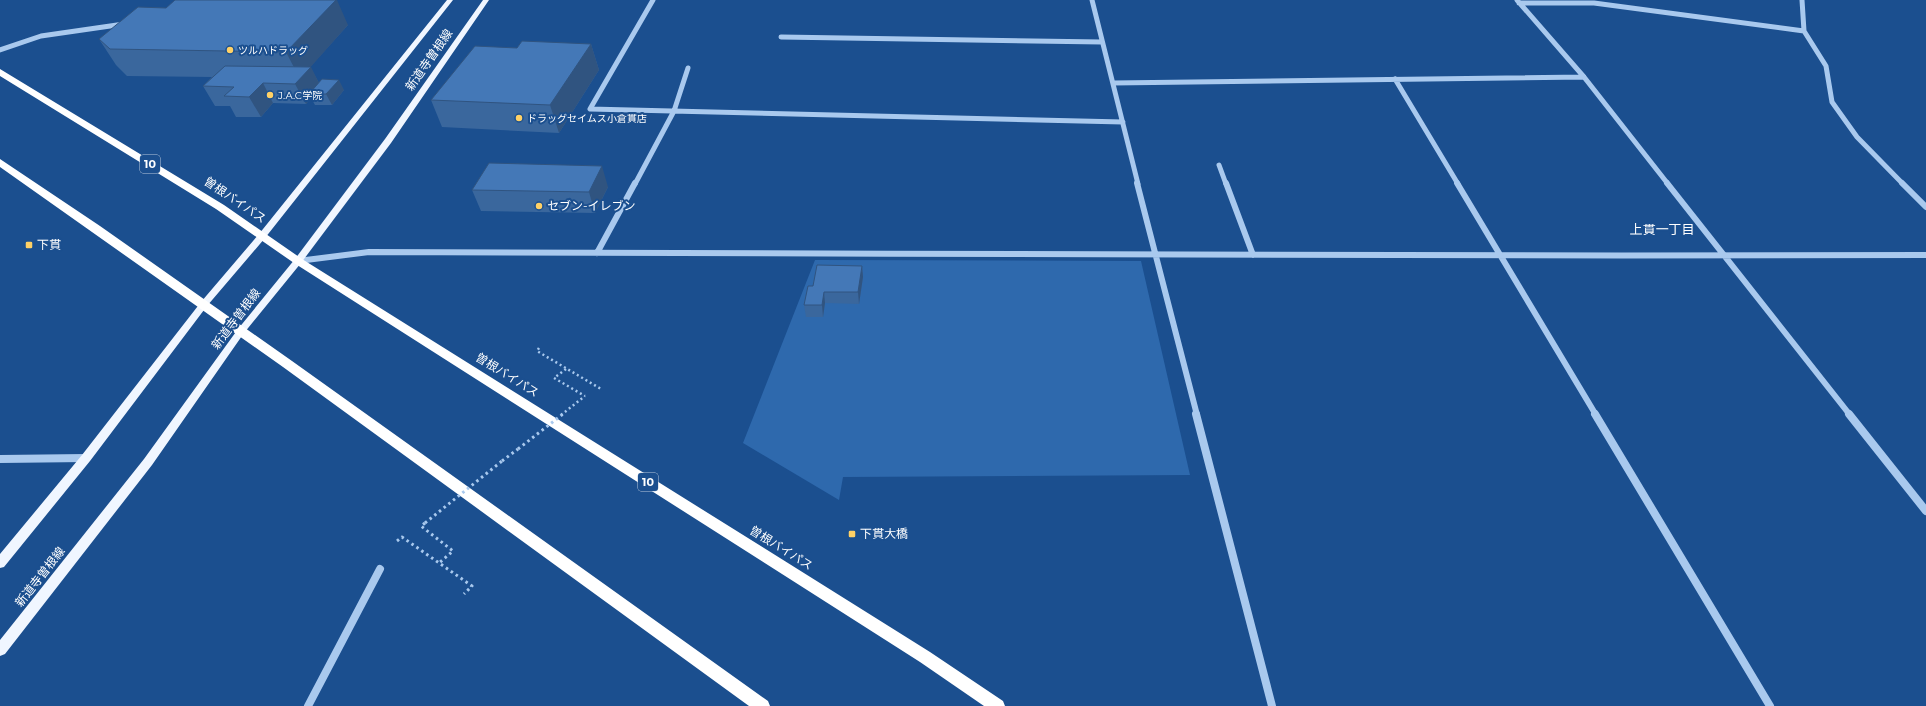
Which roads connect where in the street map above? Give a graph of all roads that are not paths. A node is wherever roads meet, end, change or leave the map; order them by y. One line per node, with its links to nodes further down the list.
1 (450, 0): 22 (main road, 新道寺曽根線)
2 (486, 0): 29 (main road, 新道寺曽根線)
3 (653, 0): 17 (street)
4 (1092, 0): 10 (street)
5 (1802, 0): 8 (street)
6 (1518, 2): 8 (street); 14 (street)
7 (131, 23): 11 (street)
8 (1804, 31): 21 (street)
9 (781, 37): 10 (street)
10 (1102, 42): 16 (street)
11 (0, 50)
12 (688, 68): 17 (street)
13 (0, 72): 22 (highway, 曽根バイパス / 10)
14 (1584, 77): 15 (street); 26 (street)
15 (1395, 79): 16 (street); 28 (street)
16 (1113, 83): 18 (street)
17 (674, 111): 18 (street); 23 (street)
18 (1123, 122): 24 (street)
19 (0, 162): 30 (highway)
20 (1219, 165): 25 (street)
21 (1926, 207)
22 (262, 236): 29 (highway, 曽根バイパス / 10); 30 (main road, 新道寺曽根線)
23 (597, 252): 24 (street); 29 (street)
24 (1155, 254): 25 (street); 41 (street)
25 (1253, 255): 28 (street)
26 (1724, 255): 27 (street); 28 (street); 34 (street)
27 (1926, 255)
28 (1502, 257): 42 (street)
29 (298, 261): 31 (main road, 新道寺曽根線); 40 (highway, 曽根バイパス / 10)
30 (204, 304): 31 (highway); 33 (main road, 新道寺曽根線)
31 (241, 331): 37 (main road, 新道寺曽根線); 39 (highway)
32 (0, 458): 33 (street)
33 (86, 458): 35 (main road, 新道寺曽根線)
34 (1926, 511)
35 (0, 563)
36 (380, 569): 38 (street)
37 (0, 650)
38 (308, 706)
39 (762, 706)
40 (997, 706)
41 (1272, 706)
42 (1770, 706)

